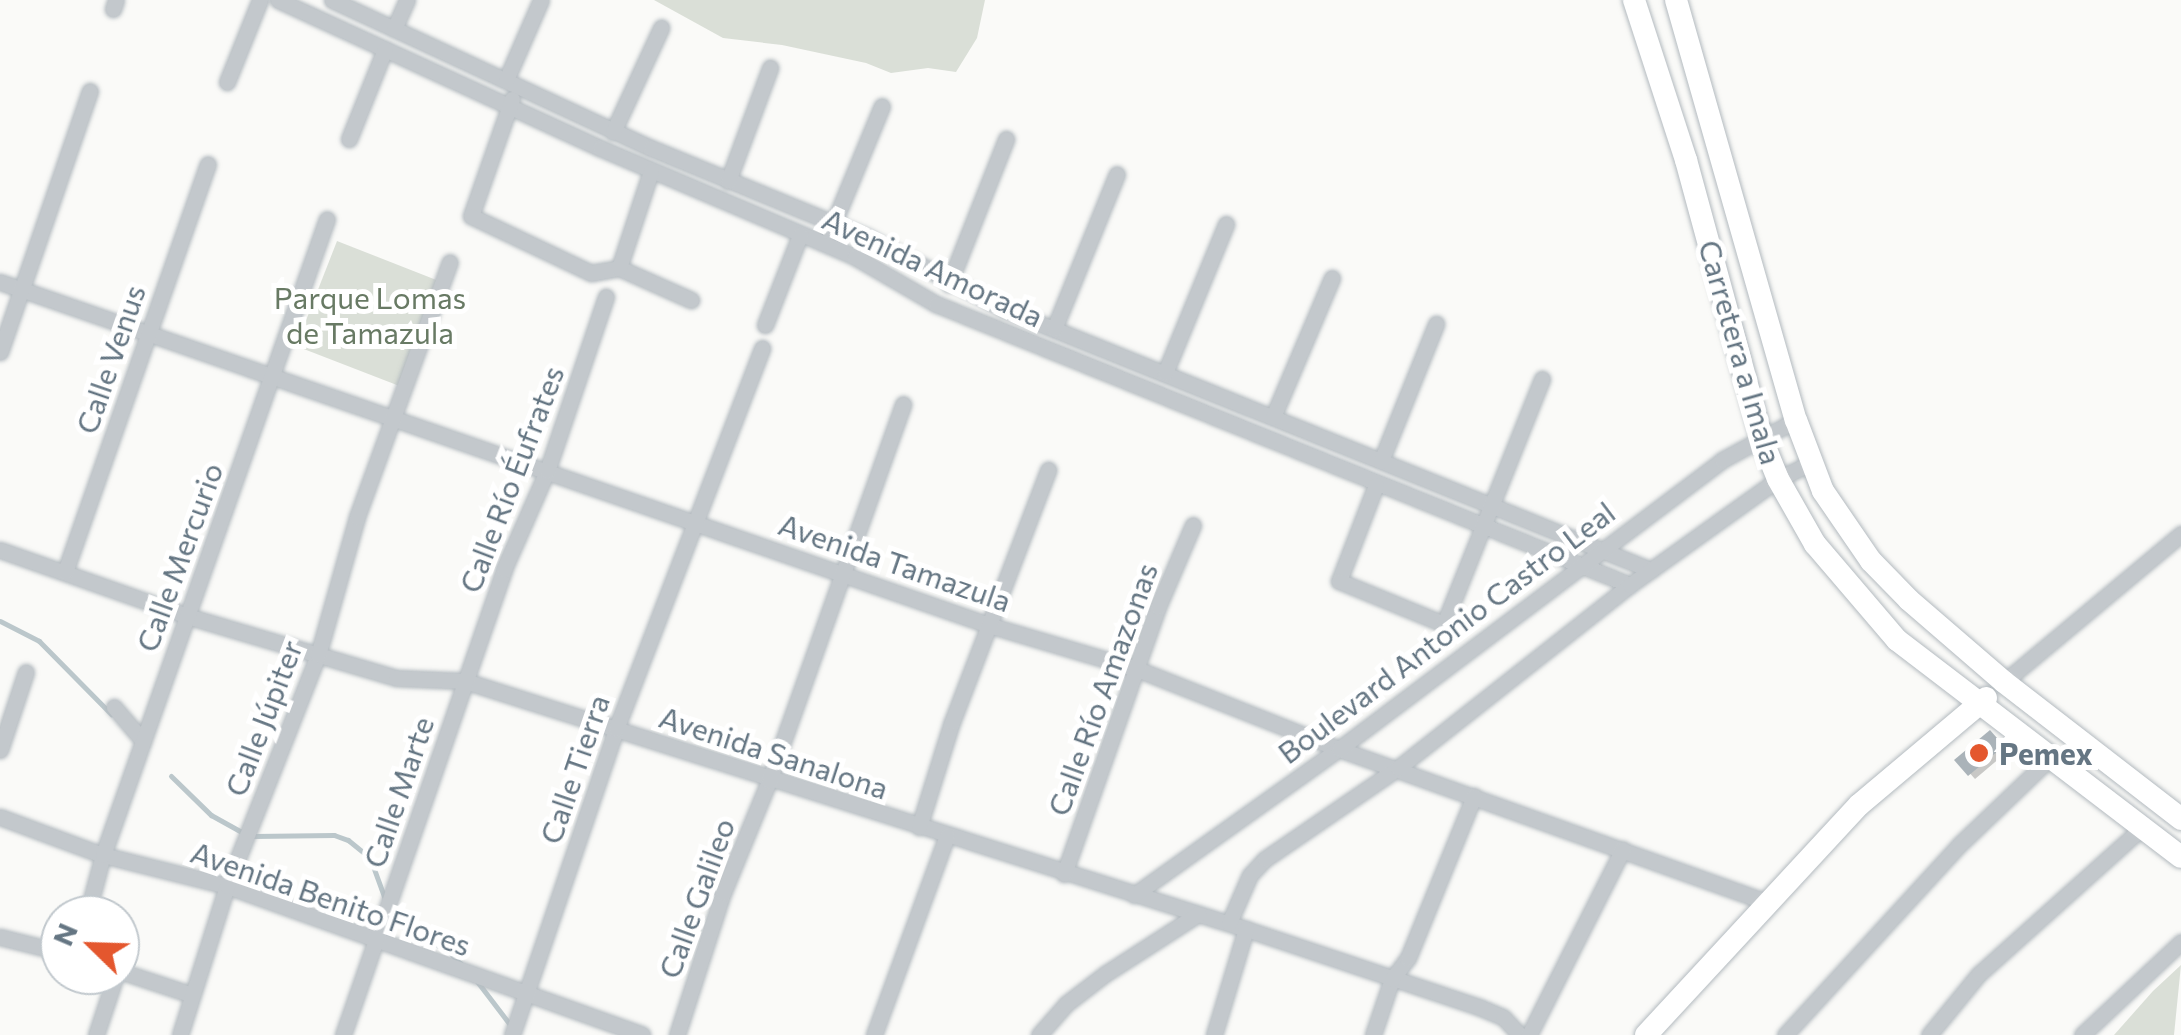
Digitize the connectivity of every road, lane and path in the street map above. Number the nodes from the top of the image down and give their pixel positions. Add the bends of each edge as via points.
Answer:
1 (260, 0) edge
2 (278, 0) edge
3 (332, 0) edge
4 (407, 0) edge
5 (541, 0) edge
6 (1634, 0) edge
7 (1679, 8) edge
8 (661, 28) dead end
9 (394, 29) junction
10 (385, 48) junction
11 (770, 68) dead end
12 (227, 82) dead end
13 (511, 83) junction
14 (90, 91) dead end
15 (510, 106) junction
16 (882, 106) dead end
17 (613, 132) junction
18 (349, 138) dead end
19 (1006, 138) dead end
20 (208, 164) dead end
21 (652, 171) junction
22 (1117, 174) dead end
23 (728, 181) junction
24 (327, 218) dead end
25 (834, 224) junction
26 (1226, 224) dead end
27 (800, 235) junction
28 (825, 245) junction
29 (450, 262) dead end
30 (619, 268) junction
31 (1332, 278) dead end
32 (0, 282) edge
33 (949, 284) junction
34 (22, 290) junction
35 (606, 296) dead end
36 (691, 300) dead end
37 (1436, 324) dead end
38 (765, 326) dead end
39 (1054, 330) junction
40 (149, 333) junction
41 (1093, 344) junction
42 (762, 348) dead end
43 (0, 352) edge
44 (1086, 366) junction
45 (1165, 373) junction
46 (272, 376) junction
47 (1542, 379) dead end
48 (903, 404) dead end
49 (1273, 417) junction
50 (395, 419) junction
51 (1796, 420) junction
52 (1761, 437) junction
53 (1381, 461) junction
54 (1811, 463) junction
55 (1048, 470) dead end
56 (547, 471) junction
57 (1778, 478) junction
58 (1376, 485) junction
59 (1492, 504) junction
60 (1533, 521) junction
61 (694, 524) junction
62 (1193, 525) dead end
63 (1483, 527) junction
64 (2181, 534) edge
65 (1523, 542) junction
66 (1601, 549) junction
67 (0, 550) edge
68 (1581, 565) junction
69 (1651, 570) junction
70 (65, 572) junction
71 (843, 573) junction
72 (1630, 585) junction
73 (187, 616) junction
74 (992, 626) junction
75 (318, 655) junction
76 (1137, 668) junction
77 (26, 672) dead end
78 (466, 681) junction
79 (2004, 682) junction
80 (1978, 705) junction
81 (114, 707) dead end
82 (616, 729) junction
83 (143, 742) junction
84 (1339, 749) junction
85 (0, 750) edge
86 (2048, 759) junction
87 (1398, 768) junction
88 (769, 780) junction
89 (1474, 796) junction
90 (0, 817) edge
91 (2181, 819) edge
92 (2144, 826) junction
93 (918, 827) junction
94 (947, 836) junction
95 (1623, 850) junction
96 (102, 855) junction
97 (2181, 856) edge
98 (1064, 874) junction
99 (227, 886) junction
100 (92, 895) edge
101 (1134, 895) junction
102 (1770, 903) junction
103 (1198, 914) junction
104 (1229, 923) junction
105 (1246, 928) junction
106 (0, 937) edge
107 (376, 939) junction
108 (2181, 942) edge
109 (40, 947) edge
110 (1392, 979) junction
111 (140, 980) edge
112 (110, 995) edge
113 (192, 995) junction
114 (526, 995) junction
115 (1791, 1033) edge
116 (96, 1035) edge
117 (180, 1035) edge
118 (344, 1035) edge
119 (512, 1035) edge
120 (642, 1035) edge
121 (677, 1035) edge
122 (874, 1035) edge
123 (1038, 1035) edge
124 (1214, 1035) edge
125 (1373, 1035) edge
126 (1520, 1035) edge
127 (1529, 1035) edge
128 (1646, 1035) edge
129 (1929, 1035) edge
130 (2082, 1035) edge

1 - 12 street
2 - 10 street, Avenida Amorada
3 - 9 street, Avenida Amorada
4 - 9 street
5 - 13 street
6 - 52 main road, Carretera a Imala
7 - 51 main road, Carretera a Imala
8 - 17 street
9 - 13 street, Avenida Amorada
10 - 15 street, Avenida Amorada
10 - 18 street
11 - 23 street
13 - 15 street
13 - 17 street, Avenida Amorada
14 - 34 street
15 - 21 street, Avenida Amorada
15 - 30 street via 471,216 591,273
16 - 25 street
17 - 23 street, Avenida Amorada
19 - 33 street
20 - 40 street, Calle Venus
21 - 27 street, Avenida Amorada
21 - 30 street
22 - 39 street
23 - 25 street, Avenida Amorada
24 - 46 street, Calle Mercurio
25 - 28 street
25 - 33 street, Avenida Amorada
26 - 45 street
27 - 28 street, Avenida Amorada
27 - 38 street
28 - 44 street, Avenida Amorada via 936,304
29 - 50 street, Calle Júpiter
30 - 36 street
31 - 49 street
32 - 34 street, Avenida Tamazula
33 - 39 street, Avenida Amorada
34 - 40 street, Avenida Tamazula
34 - 43 street
35 - 56 street, Calle Río Éufrates
37 - 53 street
39 - 41 street, Avenida Amorada
40 - 46 street, Avenida Tamazula
40 - 70 street, Calle Venus
41 - 44 street
41 - 45 street, Avenida Amorada
42 - 61 street, Calle Tierra
44 - 58 street, Avenida Amorada
45 - 49 street, Avenida Amorada
46 - 50 street, Avenida Tamazula
46 - 73 street, Calle Mercurio
47 - 59 street
48 - 71 street, Calle Galileo
49 - 53 street, Avenida Amorada
50 - 56 street, Avenida Tamazula
50 - 75 street, Calle Júpiter
51 - 52 street, Boulevard Antonio Castro Leal
51 - 54 main road, Carretera a Imala
52 - 57 main road, Carretera a Imala
52 - 66 street, Boulevard Antonio Castro Leal
53 - 59 street, Avenida Amorada
54 - 57 street
54 - 79 main road, Carretera a Imala via 1870,561
55 - 74 street
56 - 61 street, Avenida Tamazula
56 - 78 street, Calle Río Éufrates
57 - 69 street
57 - 80 main road, Carretera a Imala via 1854,595 1897,640
58 - 63 street, Avenida Amorada
58 - 63 street via 1339,581 1444,624
59 - 60 street, Avenida Amorada
59 - 63 street
60 - 65 street
60 - 66 street, Avenida Amorada
61 - 71 street, Avenida Tamazula
61 - 82 street, Calle Tierra
62 - 76 street, Calle Río Amazonas
63 - 65 street, Avenida Amorada
64 - 79 street
65 - 68 street, Avenida Amorada
66 - 68 street, Boulevard Antonio Castro Leal
66 - 69 street, Avenida Amorada
67 - 70 street, Avenida Sanalona
68 - 72 street, Avenida Amorada
68 - 84 street, Boulevard Antonio Castro Leal
69 - 72 street
70 - 73 street, Avenida Sanalona
71 - 74 street, Avenida Tamazula
71 - 88 street, Calle Galileo
72 - 87 street
73 - 75 street, Avenida Sanalona
73 - 83 street, Calle Mercurio
74 - 76 street, Avenida Tamazula
74 - 93 street
75 - 78 street, Avenida Sanalona via 396,678
75 - 99 street, Calle Júpiter
76 - 84 street, Avenida Tamazula
76 - 98 street, Calle Río Amazonas
77 - 85 street
78 - 82 street, Avenida Sanalona
78 - 107 street, Calle Marte
79 - 80 main road
79 - 91 main road, Carretera a Imala
80 - 86 main road, Carretera a Imala
80 - 102 main road via 1858,805
81 - 83 street
82 - 88 street, Avenida Sanalona
82 - 114 street, Calle Tierra
83 - 96 street, Calle Mercurio
84 - 87 street, Avenida Tamazula
84 - 101 street, Boulevard Antonio Castro Leal
86 - 92 main road, Carretera a Imala
86 - 115 street via 1959,845
87 - 89 street, Avenida Tamazula
87 - 104 street via 1265,859 1250,874
88 - 93 street, Avenida Sanalona
88 - 121 street, Calle Galileo
89 - 95 street, Avenida Tamazula
89 - 110 street via 1408,958
90 - 96 street, Avenida Benito Flores
92 - 97 main road, Carretera a Imala
92 - 129 street via 1979,974
93 - 94 street, Avenida Sanalona
94 - 98 street, Avenida Sanalona
94 - 122 street
95 - 102 street, Avenida Tamazula
95 - 127 street
96 - 99 street, Avenida Benito Flores
96 - 100 street, Calle Mercurio
98 - 101 street, Avenida Sanalona
99 - 107 street, Avenida Benito Flores
99 - 113 street, Calle Júpiter
101 - 103 street, Avenida Sanalona
102 - 128 main road
103 - 104 street, Avenida Sanalona
103 - 123 street via 1105,974
104 - 105 street, Avenida Sanalona
105 - 110 street, Avenida Sanalona
105 - 124 street
106 - 109 street
107 - 114 street, Avenida Benito Flores
107 - 118 street, Calle Marte
108 - 130 street
110 - 125 street
110 - 126 street, Avenida Sanalona via 1491,1012
111 - 113 street
112 - 116 street
113 - 117 street, Calle Júpiter
114 - 119 street, Calle Tierra
114 - 120 street, Avenida Benito Flores

